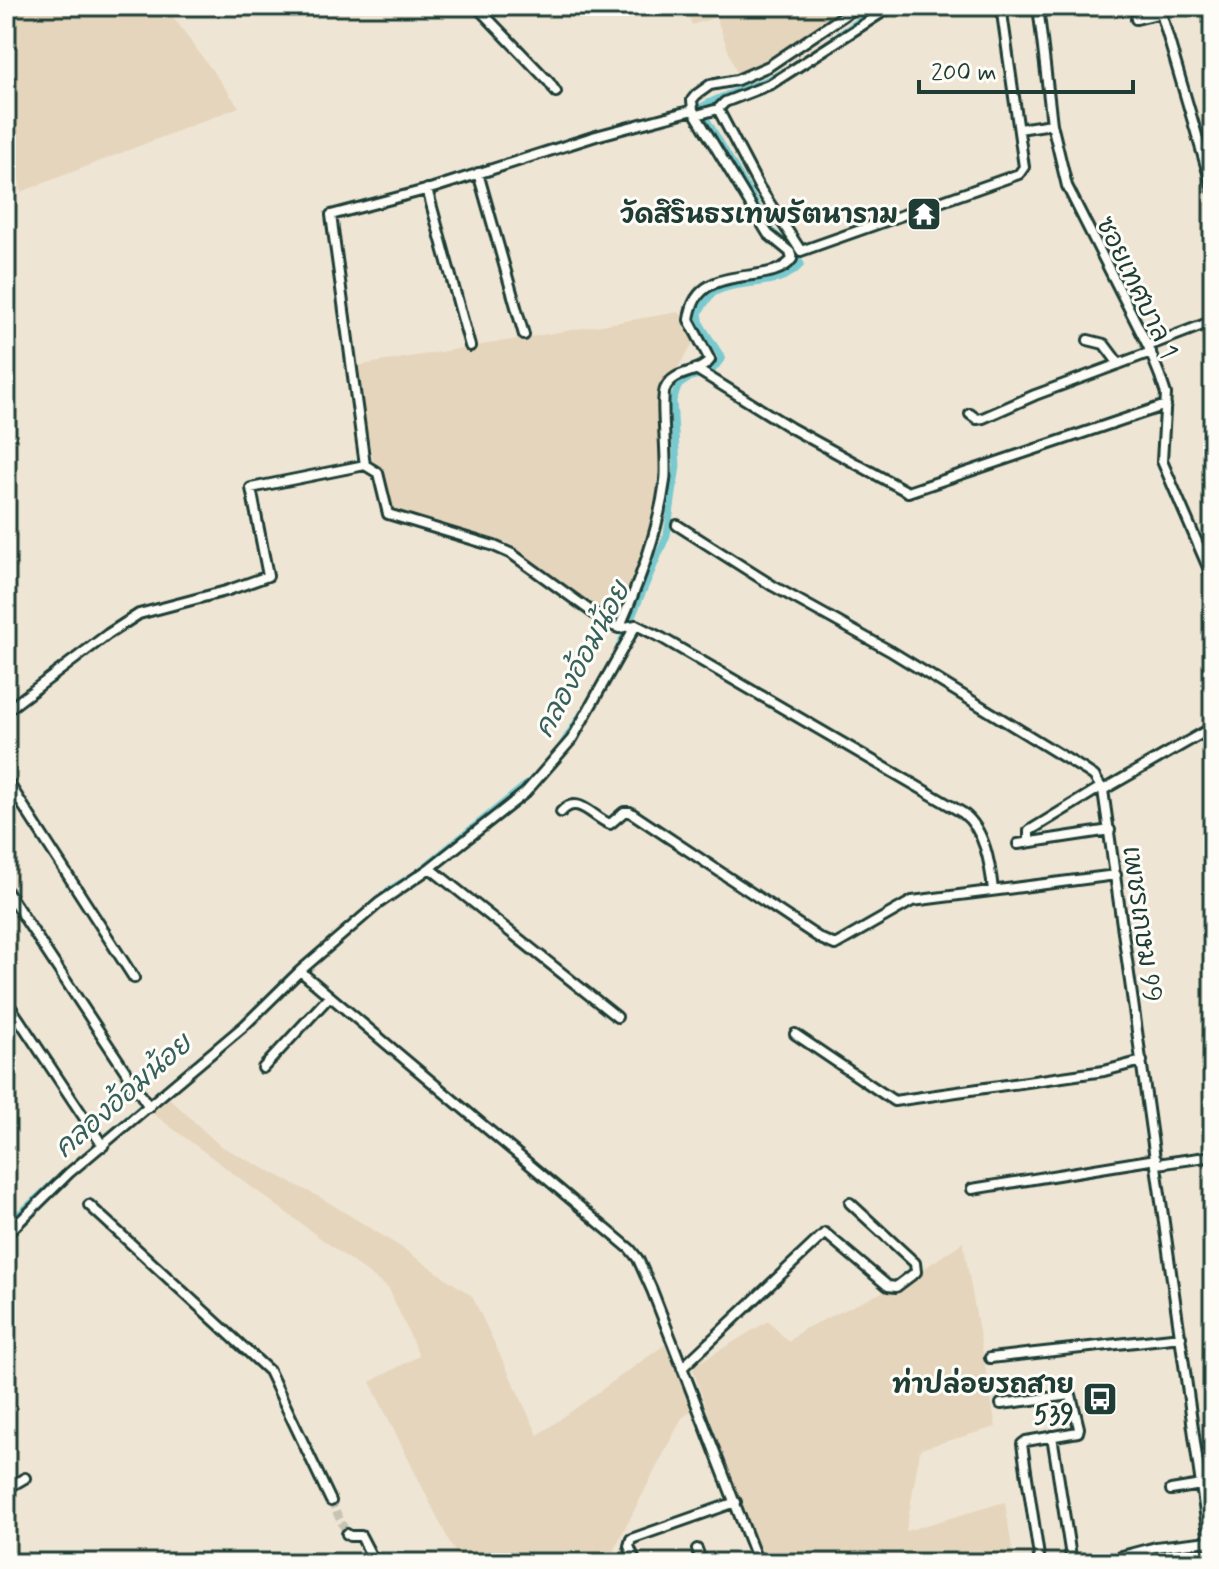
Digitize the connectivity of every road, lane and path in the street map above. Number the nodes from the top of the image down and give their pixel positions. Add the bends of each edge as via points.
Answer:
1 (476, 6) edge
2 (858, 6) edge
3 (892, 6) edge
4 (1001, 6) edge
5 (1038, 6) edge
6 (1160, 9) edge
7 (1136, 19) dead end
8 (556, 92) dead end
9 (695, 109) junction
10 (715, 110) junction
11 (1052, 124) junction
12 (1019, 129) junction
13 (478, 173) junction
14 (427, 189) junction
15 (1213, 190) edge
16 (1213, 321) edge
17 (524, 335) dead end
18 (1088, 340) dead end
19 (470, 346) dead end
20 (1149, 349) junction
21 (1119, 364) junction
22 (696, 370) junction
23 (1166, 405) junction
24 (970, 414) dead end
25 (365, 465) junction
26 (677, 525) dead end
27 (1213, 579) edge
28 (634, 625) junction
29 (620, 628) junction
30 (6, 711) edge
31 (1213, 727) edge
32 (6, 779) edge
33 (1102, 789) junction
34 (561, 812) dead end
35 (1110, 830) junction
36 (1029, 842) junction
37 (1018, 844) dead end
38 (430, 868) junction
39 (1116, 875) junction
40 (6, 890) edge
41 (993, 890) junction
42 (300, 971) junction
43 (134, 978) dead end
44 (329, 997) junction
45 (6, 1000) edge
46 (617, 1017) dead end
47 (795, 1034) dead end
48 (1142, 1061) junction
49 (263, 1068) dead end
50 (147, 1104) junction
51 (100, 1142) junction
52 (1213, 1156) edge
53 (1156, 1161) junction
54 (972, 1189) dead end
55 (850, 1203) dead end
56 (89, 1205) dead end
57 (6, 1235) edge
58 (1181, 1337) junction
59 (990, 1358) dead end
60 (682, 1368) junction
61 (1001, 1404) dead end
62 (1052, 1436) junction
63 (25, 1478) dead end
64 (1201, 1485) junction
65 (6, 1489) edge
66 (1171, 1490) dead end
67 (331, 1501) tunnel mouth
68 (736, 1502) junction
69 (347, 1534) tunnel mouth
70 (1209, 1541) junction
71 (697, 1549) dead end
72 (375, 1563) edge
73 (636, 1563) edge
74 (702, 1563) edge
75 (758, 1563) edge
76 (1040, 1563) edge
77 (1072, 1563) edge
78 (1117, 1563) edge
79 (1212, 1563) edge

1 - 8 street
2 - 9 street via 769,66 710,85
3 - 10 street via 771,84
4 - 12 street
5 - 11 street, ซอยเทศบาล 1
6 - 7 street
6 - 15 street
9 - 10 street
9 - 13 street
9 - 22 street via 768,234 792,259 769,271 718,281 702,294 689,320 710,360
10 - 12 street via 801,251 1023,172
11 - 12 street
11 - 20 street, ซอยเทศบาล 1 via 1072,200
13 - 14 street
13 - 17 street
14 - 19 street
14 - 25 street via 331,215
16 - 20 street
18 - 21 street via 1104,344
20 - 21 street
20 - 23 street, ซอยเทศบาล 1
21 - 24 street via 983,418
22 - 23 street via 908,492
22 - 29 street via 674,378 664,390 660,511 649,556
23 - 27 street, ซอยเทศบาล 1 via 1162,461
25 - 29 street via 378,473 388,514 503,549
25 - 30 street via 251,488 268,576 139,614
26 - 33 street via 1085,770
28 - 29 street
28 - 38 street via 556,760 525,793
28 - 41 street via 963,813 975,824 984,847
31 - 33 street
32 - 43 street
33 - 35 street, เพชรเกษม 99
33 - 36 street via 1029,831
34 - 41 street via 577,803 610,824 630,812 835,945 903,904
35 - 36 street
35 - 39 street, เพชรเกษม 99
36 - 37 street
38 - 42 street via 379,903
38 - 46 street
39 - 41 street
39 - 48 street, เพชรเกษม 99
40 - 50 street
42 - 44 street
42 - 50 street via 245,1025
44 - 49 street
44 - 60 street via 630,1249
45 - 51 street
47 - 48 street via 894,1101
48 - 53 street, เพชรเกษม 99
50 - 51 street
51 - 57 street
52 - 53 street
53 - 54 street
53 - 58 street, เพชรเกษม 99
55 - 60 street via 915,1263 916,1272 896,1287 888,1286 825,1233
56 - 67 street via 269,1371
58 - 59 street
58 - 64 street, เพชรเกษม 99
60 - 68 street
61 - 62 street via 1071,1395 1079,1430
62 - 76 street via 1022,1444
62 - 77 street
63 - 65 street
64 - 66 street
64 - 70 street, เพชรเกษม 99
68 - 73 street via 631,1539
68 - 75 street
69 - 72 street via 361,1536
70 - 78 street via 1156,1547 1122,1556
70 - 79 street, เพชรเกษม 99
71 - 74 street

